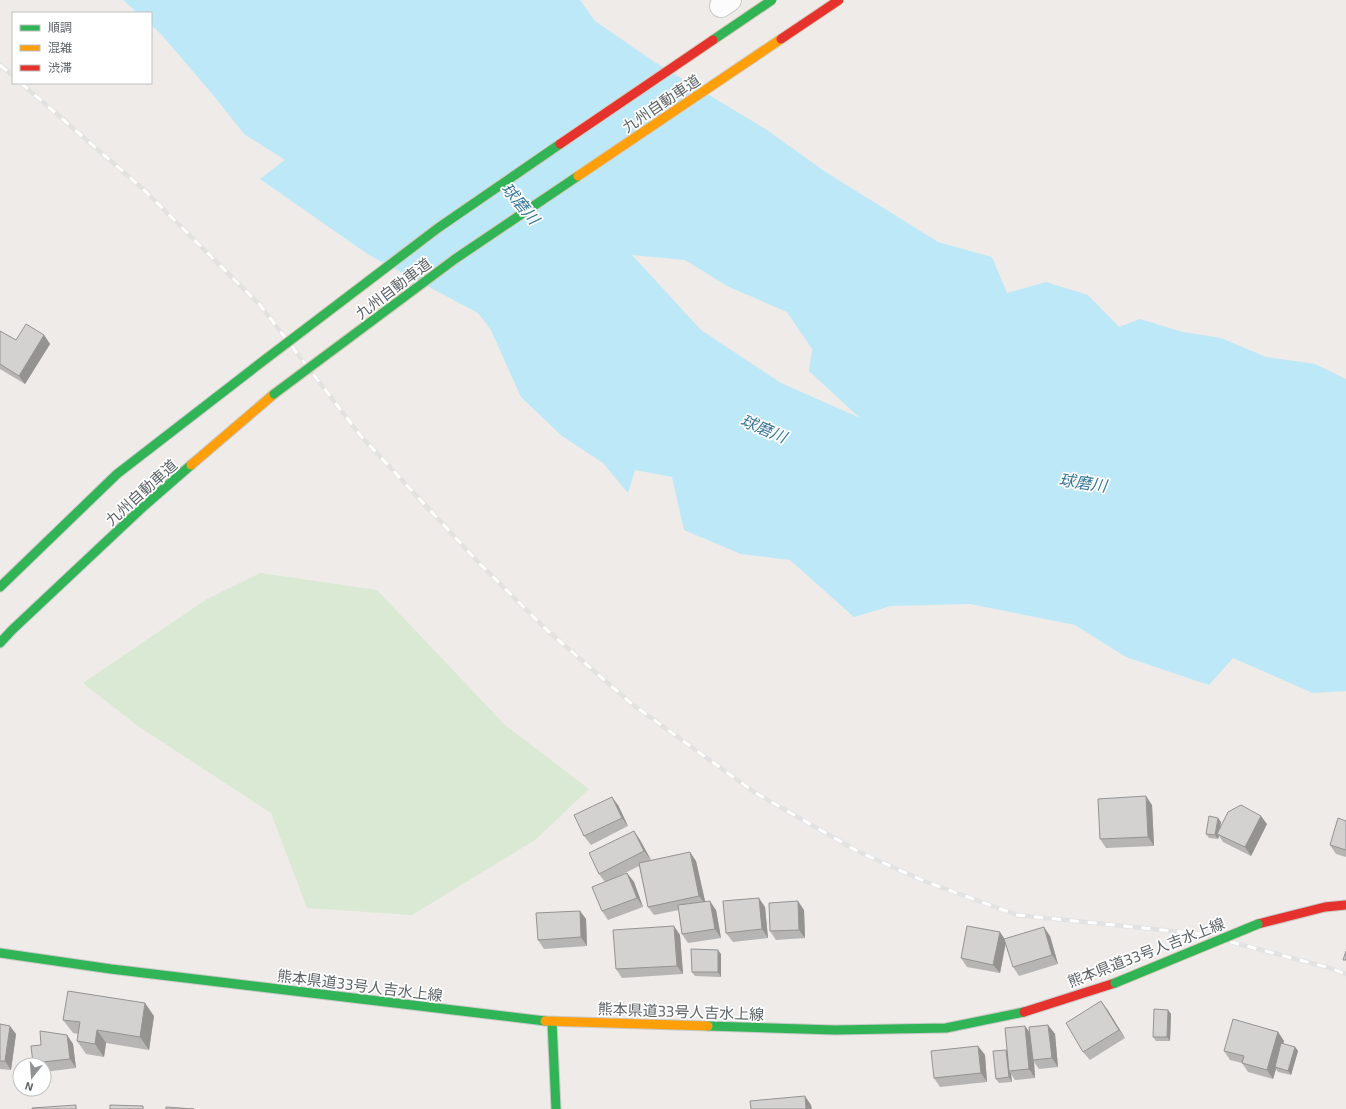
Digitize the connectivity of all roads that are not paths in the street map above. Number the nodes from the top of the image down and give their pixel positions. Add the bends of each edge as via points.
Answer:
1 (772, 0) edge
2 (839, 0) edge
3 (0, 587) edge
4 (0, 643) edge
5 (1346, 905) edge
6 (0, 954) edge
7 (552, 1022) junction
8 (556, 1109) edge

1 - 3 main road, 九州自動車道, bridge via 438,228 116,474
2 - 4 main road, 九州自動車道, bridge via 455,259 274,394 144,506
5 - 7 main road, 熊本県道33号人吉水上線, bridge via 1325,906 1258,924 1115,983 1027,1011 946,1028 835,1030
6 - 7 main road, 熊本県道33号人吉水上線
7 - 8 main road

